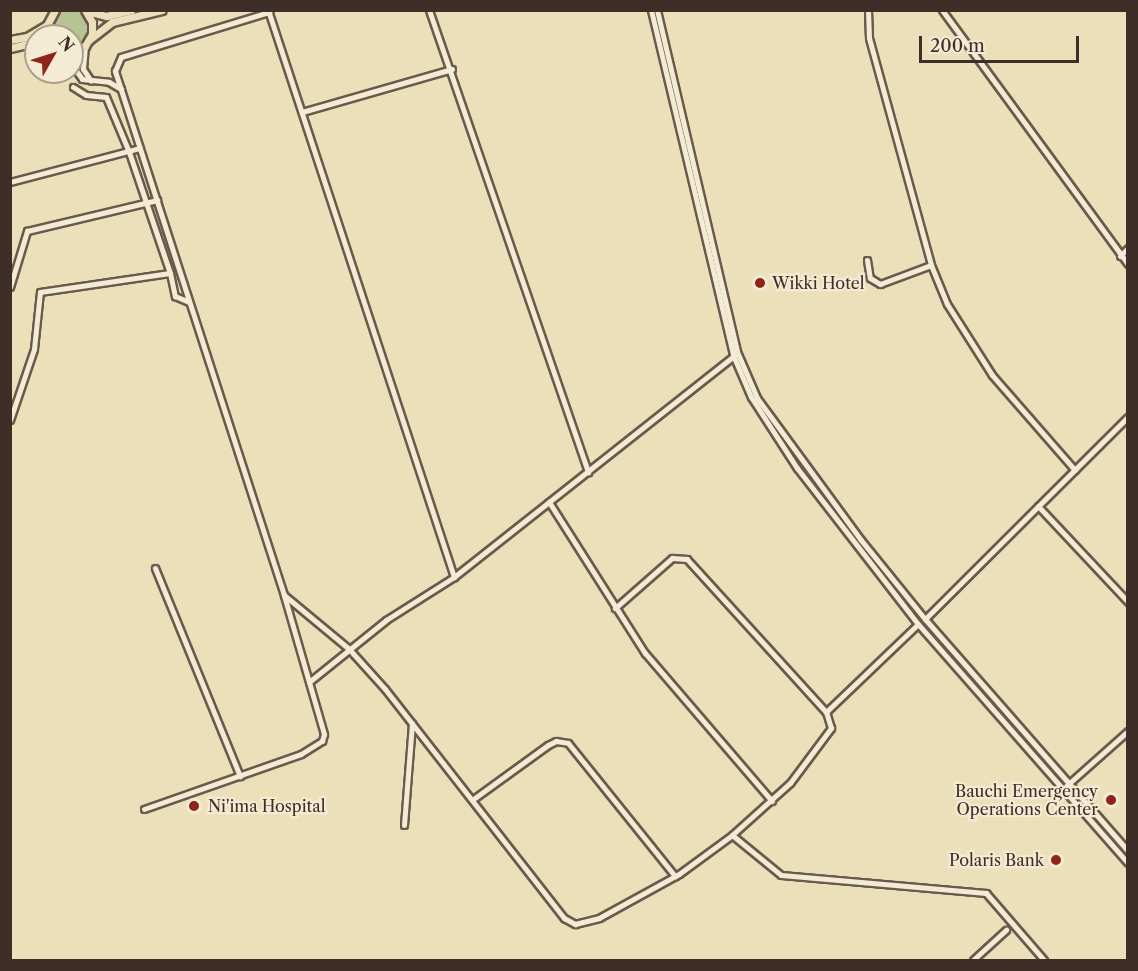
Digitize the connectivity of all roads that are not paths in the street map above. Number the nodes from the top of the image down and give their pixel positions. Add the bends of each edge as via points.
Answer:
1 (131, 10) edge
2 (162, 10) edge
3 (429, 10) edge
4 (651, 10) edge
5 (657, 10) edge
6 (868, 10) edge
7 (942, 10) edge
8 (85, 11) edge
9 (268, 11) edge
10 (87, 43) junction
11 (84, 45) edge
12 (452, 69) junction
13 (84, 80) edge
14 (92, 82) junction
15 (73, 87) dead end
16 (121, 89) junction
17 (302, 112) junction
18 (140, 148) junction
19 (129, 152) junction
20 (10, 182) edge
21 (157, 200) junction
22 (145, 204) junction
23 (1128, 248) edge
24 (1120, 255) junction
25 (867, 260) dead end
26 (1128, 264) edge
27 (931, 265) junction
28 (170, 273) junction
29 (10, 287) edge
30 (189, 302) junction
31 (735, 355) junction
32 (1128, 417) edge
33 (10, 420) edge
34 (1075, 470) junction
35 (588, 472) junction
36 (549, 502) junction
37 (1038, 506) junction
38 (155, 568) dead end
39 (454, 577) junction
40 (284, 595) junction
41 (1128, 602) edge
42 (615, 608) junction
43 (924, 619) junction
44 (918, 624) junction
45 (349, 649) junction
46 (309, 682) junction
47 (826, 712) junction
48 (411, 723) junction
49 (1128, 731) edge
50 (240, 776) junction
51 (1069, 784) junction
52 (1063, 789) junction
53 (472, 800) junction
54 (772, 801) junction
55 (144, 809) dead end
56 (404, 825) dead end
57 (732, 835) junction
58 (1128, 851) edge
59 (1128, 863) edge
60 (675, 876) junction
61 (1006, 930) dead end
62 (973, 960) edge
63 (1044, 960) edge

1 - 8 main road via 106,16
2 - 10 main road via 112,22
3 - 12 street
4 - 31 street
5 - 31 street
6 - 27 street via 869,38
7 - 24 street
8 - 10 main road via 93,28
9 - 16 street via 121,57 115,71
9 - 17 street
10 - 11 main road
10 - 14 street via 83,69
12 - 17 street
12 - 35 street
13 - 14 street
14 - 16 street via 110,82
15 - 19 street via 86,95 106,97
16 - 18 street
17 - 39 street
18 - 19 street
18 - 21 street
19 - 20 street
19 - 22 street
21 - 22 street
21 - 30 street
22 - 28 street
22 - 29 street via 27,231
23 - 24 street
24 - 26 street
25 - 27 street via 870,278 879,284
27 - 34 street via 947,304 992,375
28 - 30 street via 175,296
28 - 33 street via 40,292 34,349
30 - 40 street
31 - 35 street
31 - 43 street via 762,406
31 - 44 street via 751,397 797,468
32 - 34 street
34 - 37 street
35 - 36 street
36 - 39 street
36 - 42 street
37 - 41 street
37 - 43 street
38 - 50 street
39 - 45 street
40 - 45 street
40 - 46 street
42 - 47 street via 672,558 687,560
42 - 54 street via 678,695
43 - 51 street
44 - 47 street
44 - 52 street
45 - 46 street
45 - 48 street
46 - 50 street via 322,724 322,741 302,754
47 - 54 street via 831,728
48 - 53 street
48 - 56 street
49 - 51 street
50 - 55 street
51 - 52 street
51 - 58 street
52 - 59 street
53 - 60 street via 569,922 588,923
53 - 60 street via 548,745 556,741 568,743
54 - 57 street
57 - 60 street
57 - 63 street via 781,875 986,893
61 - 62 street

